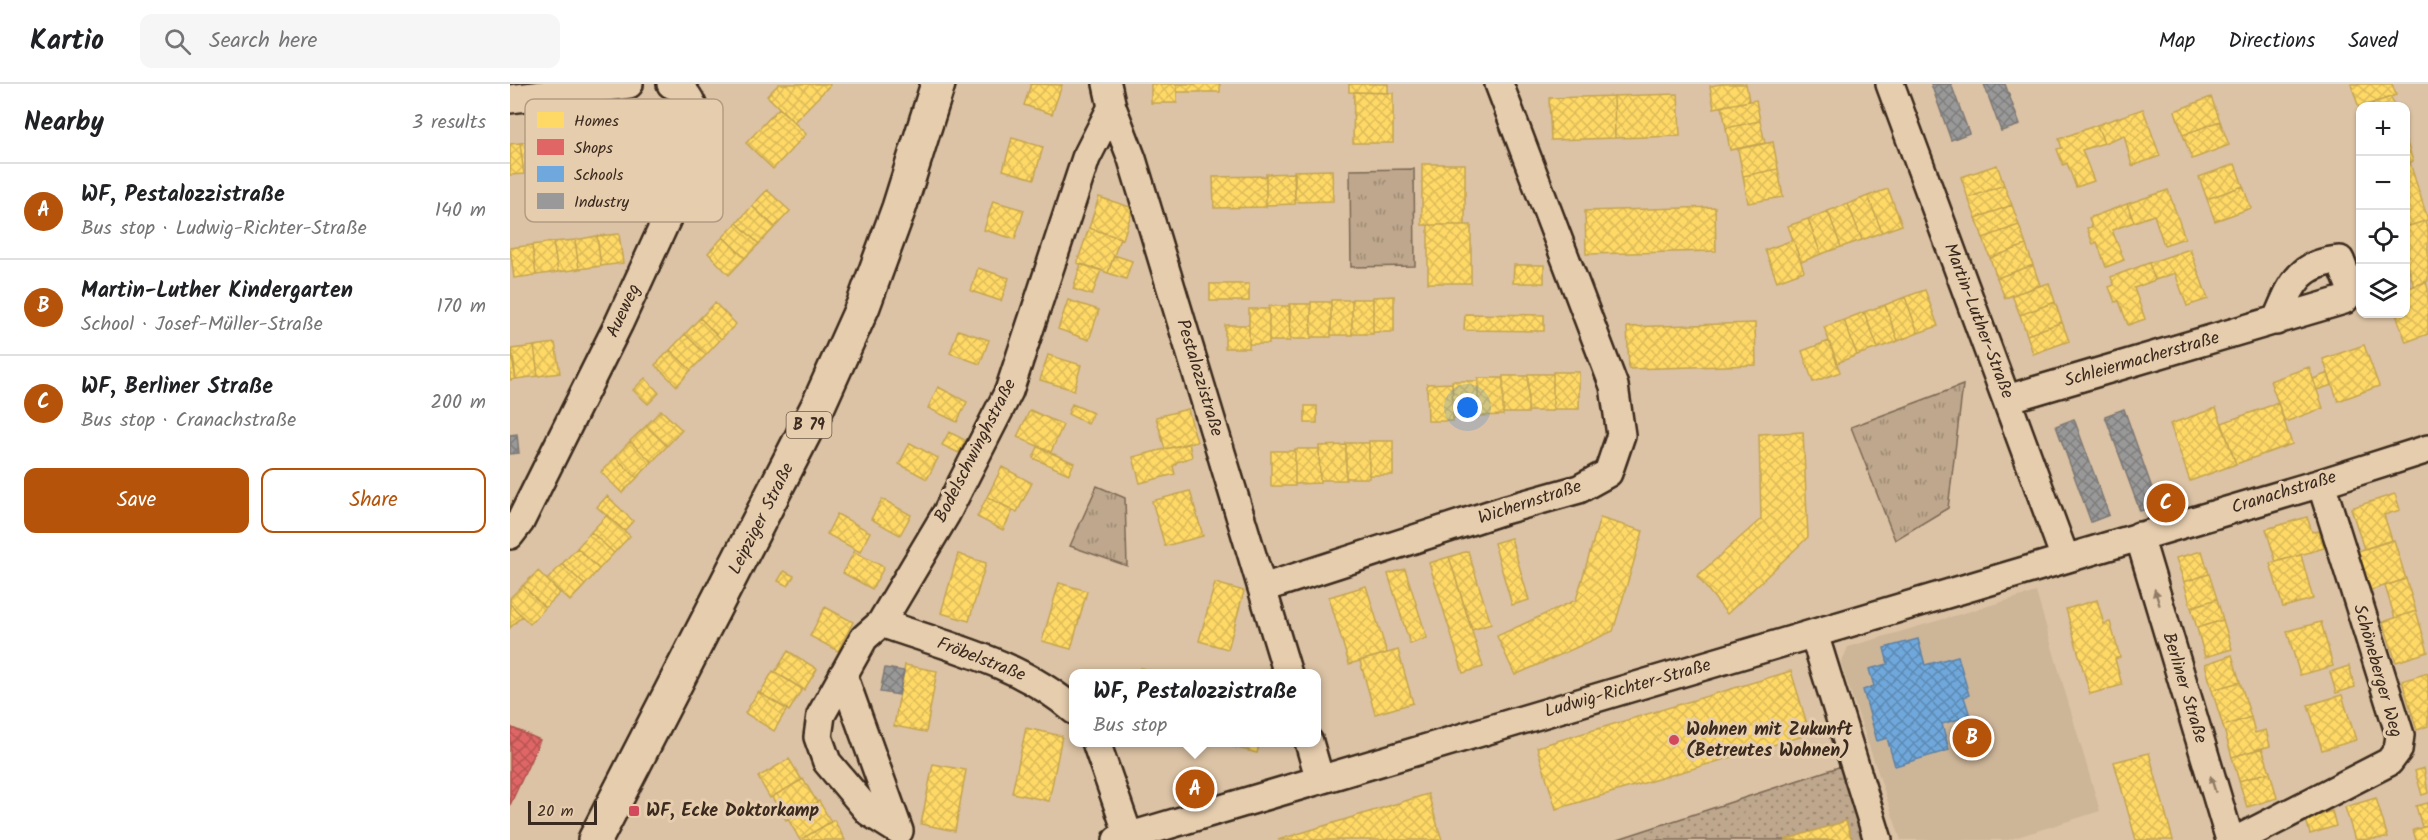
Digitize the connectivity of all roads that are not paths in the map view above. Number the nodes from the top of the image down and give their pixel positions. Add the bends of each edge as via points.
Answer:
1 (629, 84) edge
2 (671, 84) edge
3 (938, 84) edge
4 (1499, 84) edge
5 (1890, 84) edge
6 (1110, 96) edge
7 (510, 99) edge
8 (691, 99) edge
9 (665, 222) edge
10 (2276, 321) dead end
11 (2007, 399) junction
12 (2428, 449) edge
13 (2321, 483) junction
14 (510, 535) edge
15 (2139, 536) junction
16 (2065, 558) junction
17 (1263, 588) junction
18 (881, 623) junction
19 (1814, 634) junction
20 (1287, 669) edge
21 (843, 675) junction
22 (1069, 706) edge
23 (1097, 747) edge
24 (1310, 747) edge
25 (1320, 780) junction
26 (900, 836) edge
27 (1123, 838) edge
28 (595, 840) edge
29 (1878, 840) edge
30 (2230, 840) edge
31 (2236, 840) edge

1 - 7 street
2 - 8 street, Aueweg
3 - 28 main road, Leipziger Straße / B 79 via 863,306 819,406
4 - 17 street, Wichernstraße via 1614,386 1621,435 1608,473 1579,489
5 - 11 street, Martin-Luther-Straße
6 - 17 street, Pestalozzistraße
6 - 18 street, Bodelschwinghstraße via 1009,391 946,513
9 - 14 street, Aueweg via 614,333
10 - 11 street, Schleiermacherstraße
11 - 16 street, Martin-Luther-Straße
12 - 13 street, Cranachstraße
13 - 15 street, Cranachstraße
13 - 31 street, Schöneberger Weg via 2400,735 2398,750 2389,762
15 - 16 street, Ludwig-Richter-Straße
30 -> 15 street, Berliner Straße via 2183,705
16 - 19 street, Ludwig-Richter-Straße
17 - 20 street, Pestalozzistraße
18 - 21 street, Bodelschwinghstraße via 864,638
18 - 22 street, Fröbelstraße via 1017,670
19 - 25 street, Ludwig-Richter-Straße
19 - 29 street
21 - 26 street, Bodelschwinghstraße
21 - 26 street, Bodelschwinghstraße via 821,715 818,737 827,762 869,812
23 - 27 street
24 - 25 street
25 - 27 street, Ludwig-Richter-Straße

